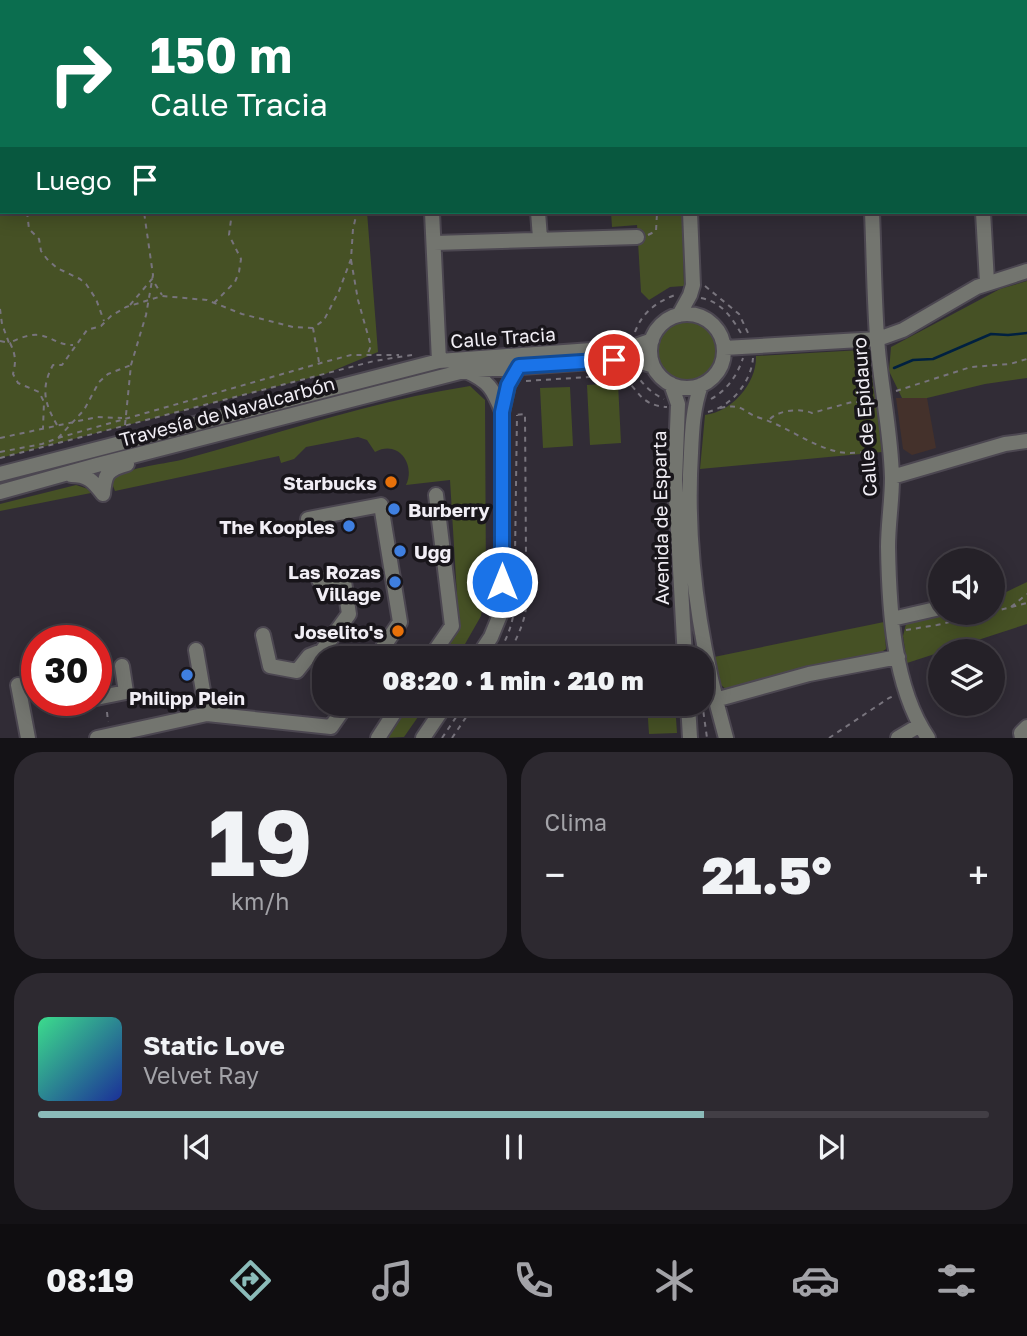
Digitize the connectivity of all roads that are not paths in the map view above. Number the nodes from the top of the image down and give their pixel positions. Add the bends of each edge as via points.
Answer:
1 (432, 214) edge
2 (538, 214) edge
3 (690, 214) edge
4 (872, 214) edge
5 (984, 214) edge
6 (638, 237) road end
7 (540, 239) junction
8 (434, 243) junction
9 (1027, 271) edge
10 (987, 282) junction
11 (679, 315) junction
12 (878, 339) junction
13 (652, 340) junction
14 (724, 348) junction
15 (633, 353) junction
16 (439, 361) junction
17 (519, 366) junction
18 (653, 366) junction
19 (464, 371) junction
20 (671, 384) junction
21 (701, 385) junction
22 (502, 414) junction
23 (1027, 441) edge
24 (163, 448) junction
25 (0, 474) edge
26 (62, 475) junction
27 (892, 477) junction
28 (0, 492) edge
29 (436, 495) dead end
30 (308, 519) dead end
31 (319, 580) dead end
32 (928, 612) edge
33 (893, 625) junction
34 (263, 635) dead end
35 (384, 646) edge
36 (438, 646) edge
37 (485, 646) edge
38 (685, 646) edge
39 (704, 646) edge
40 (195, 650) dead end
41 (898, 657) junction
42 (122, 666) dead end
43 (18, 685) dead end
44 (112, 695) edge
45 (714, 700) edge
46 (714, 712) edge
47 (207, 714) junction
48 (338, 716) edge
49 (392, 716) edge
50 (438, 716) edge
51 (689, 716) edge
52 (1027, 727) edge
53 (924, 731) edge
54 (28, 737) edge
55 (97, 737) edge
56 (378, 737) edge
57 (423, 737) edge
58 (690, 737) edge
59 (726, 737) edge
60 (898, 737) edge
61 (1022, 737) edge

1 - 8 street
2 - 7 street
3 - 11 street via 693,285
4 - 12 street, Calle de Epidauro
5 - 10 street
6 - 7 street
7 - 8 street
8 - 16 street
9 - 10 street
10 - 12 street via 903,330
11 - 13 street via 663,324
11 - 14 street via 709,321
12 - 14 street
12 - 27 street, Calle de Epidauro
13 - 15 street, Calle Tracia
13 - 18 street
14 - 21 street via 719,370
15 - 16 street, Calle Tracia
15 - 17 street, Calle Tracia
15 - 18 street, Calle Tracia
16 - 25 street, Travesía de Navalcarbón
17 - 19 street, Calle Tracia
17 - 22 street via 508,385
18 - 20 street
19 - 22 street via 482,378 493,390
19 - 24 street, Travesía de Navalcarbón
20 - 21 street
20 - 38 street, Avenida de Esparta via 678,404 675,481
21 - 39 street, Avenida de Esparta via 694,404 689,484 693,570
22 - 37 street via 502,610
23 - 27 street
24 - 26 street, Travesía de Navalcarbón
24 - 26 street via 158,456 113,468 105,476 103,495 84,475
26 - 28 street, Travesía de Navalcarbón
27 - 33 street, Calle de Epidauro via 888,546
29 - 36 street via 452,626
30 - 35 street via 381,505 400,622
31 - 34 street via 343,575 349,614 322,651 309,656 297,671 270,666
32 - 33 street
33 - 41 street, Calle de Epidauro
40 - 47 street
41 - 45 street via 809,674
41 - 53 street, Calle de Epidauro
42 - 44 street via 126,692
43 - 54 street
46 - 59 street, Avenida de Esparta
47 - 48 street via 331,727
47 - 55 street
49 - 56 street
50 - 57 street
51 - 58 street
52 - 61 street
53 - 60 street, Calle de Epidauro

